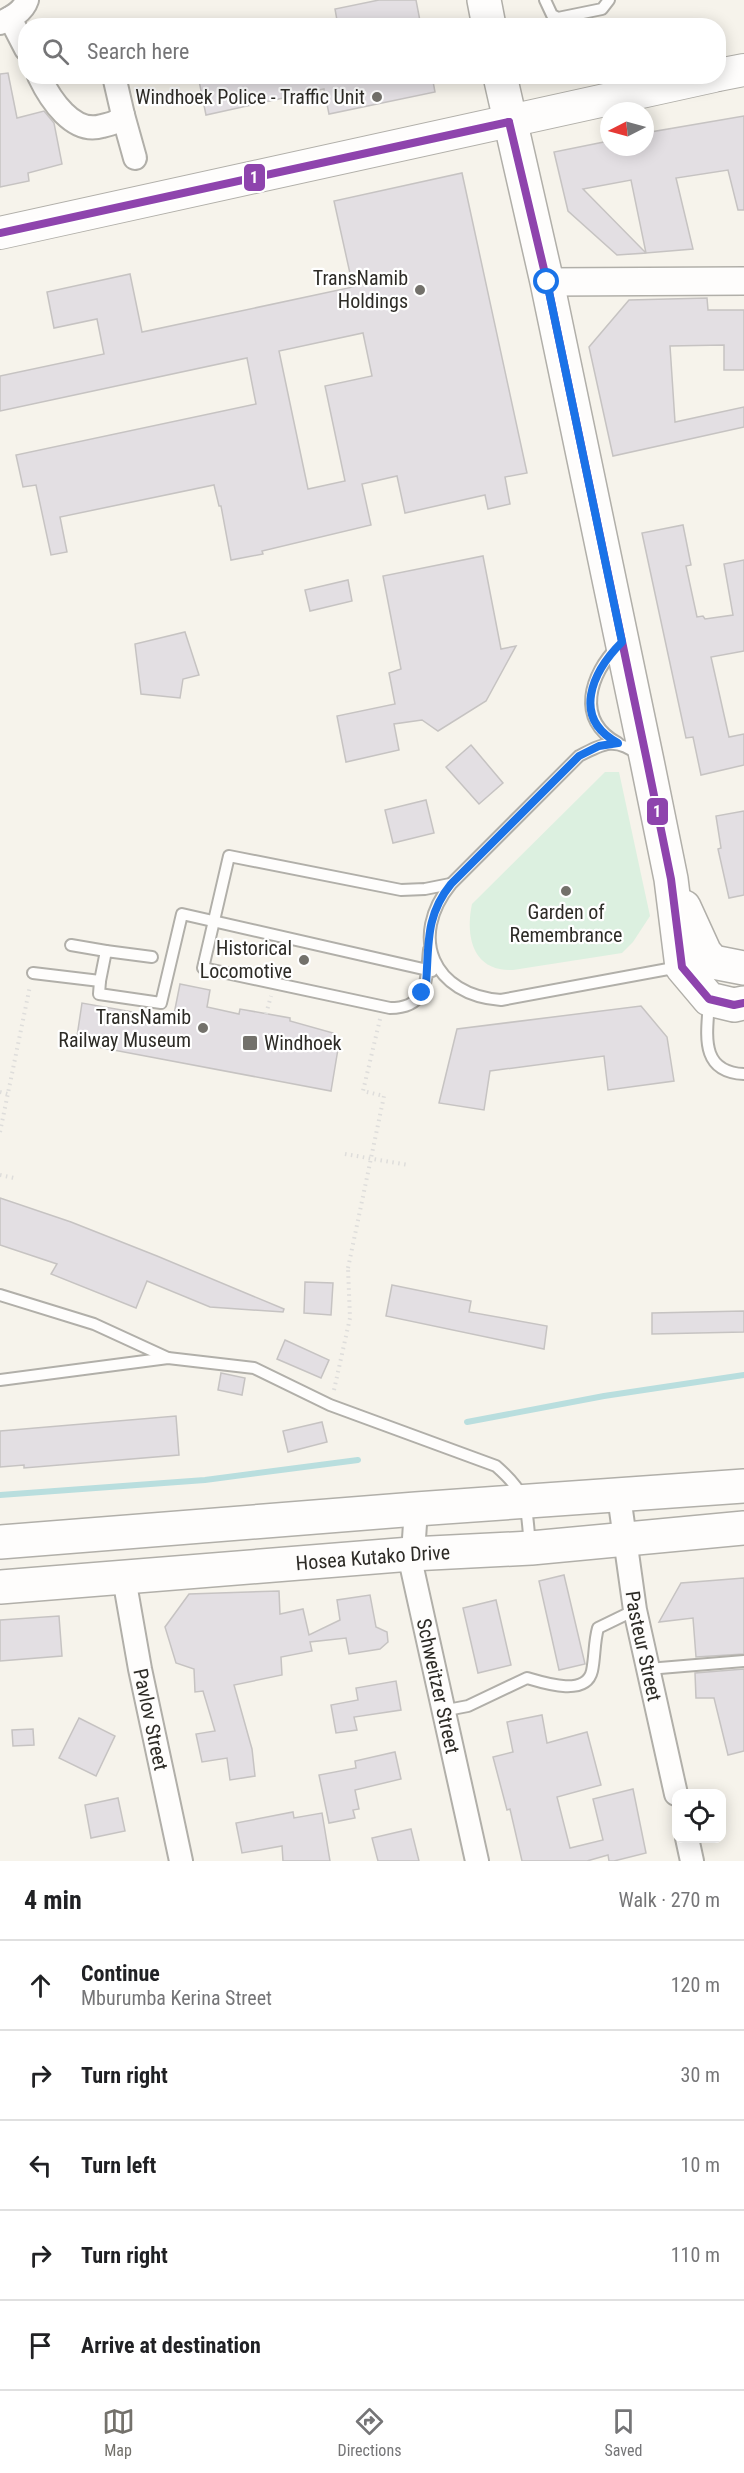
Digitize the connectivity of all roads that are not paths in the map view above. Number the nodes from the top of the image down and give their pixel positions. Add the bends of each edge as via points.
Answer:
1 (484, 0) edge
2 (546, 0) edge
3 (609, 0) edge
4 (487, 18) edge
5 (744, 70) edge
6 (726, 73) edge
7 (43, 84) edge
8 (116, 84) edge
9 (502, 84) edge
10 (678, 84) edge
11 (123, 115) junction
12 (509, 122) junction
13 (135, 158) dead end
14 (0, 232) edge
15 (744, 281) edge
16 (547, 282) junction
17 (622, 642) junction
18 (618, 743) junction
19 (647, 761) junction
20 (451, 884) junction
21 (213, 921) junction
22 (429, 940) junction
23 (71, 945) dead end
24 (105, 951) junction
25 (152, 957) dead end
26 (693, 960) junction
27 (427, 968) junction
28 (744, 968) edge
29 (33, 973) dead end
30 (446, 977) junction
31 (100, 981) junction
32 (709, 999) junction
33 (744, 1003) edge
34 (744, 1074) edge
35 (0, 1295) edge
36 (168, 1358) junction
37 (0, 1380) edge
38 (744, 1486) edge
39 (619, 1496) junction
40 (526, 1501) junction
41 (416, 1509) junction
42 (744, 1528) edge
43 (624, 1540) junction
44 (0, 1542) edge
45 (531, 1548) junction
46 (411, 1554) junction
47 (124, 1578) junction
48 (0, 1587) edge
49 (634, 1610) junction
50 (744, 1661) edge
51 (648, 1669) junction
52 (442, 1711) junction
53 (675, 1789) edge
54 (688, 1843) edge
55 (181, 1861) edge
56 (477, 1861) edge
57 (692, 1861) edge

1 - 4 main road
2 - 3 lane via 552,15 558,18 602,9
5 - 6 main road
7 - 11 street via 75,123 92,129 117,122
8 - 11 street
9 - 12 main road
10 - 12 main road
11 - 13 street
12 - 14 main road
12 - 16 main road
15 - 16 street
16 - 17 main road
17 - 18 lane via 594,680 592,702 596,726
17 - 19 main road
18 - 19 lane
18 - 20 lane via 599,746 579,756
19 - 26 main road via 670,879
20 - 21 lane via 401,890 229,856
20 - 22 lane via 438,900 430,920
21 - 27 lane
21 - 27 lane via 203,968 400,1008 416,1001 426,985
21 - 31 lane via 182,914 161,1003 99,994
22 - 27 lane
22 - 30 lane
23 - 24 lane
24 - 25 lane
24 - 31 lane
26 - 28 main road
26 - 30 lane via 501,1000 462,991
26 - 32 main road
27 - 30 lane
29 - 31 lane
32 - 33 main road via 734,1005
32 - 34 lane via 706,1043 711,1057 722,1070
35 - 36 lane via 94,1324
36 - 37 lane
36 - 40 lane via 254,1368 330,1405 496,1466
38 - 39 main road
39 - 40 main road
39 - 43 street, Pasteur Street
40 - 41 main road
40 - 45 lane
41 - 44 main road
41 - 46 street, Schweitzer Street
42 - 43 main road, Hosea Kutako Drive
43 - 45 main road, Hosea Kutako Drive
43 - 49 street, Pasteur Street
45 - 46 main road, Hosea Kutako Drive
46 - 47 main road, Hosea Kutako Drive
46 - 52 street, Schweitzer Street
47 - 48 main road, Hosea Kutako Drive
47 - 55 street, Pavlov Street
49 - 51 street, Pasteur Street
49 - 52 lane via 598,1628 592,1673 582,1683 558,1687 527,1678 468,1706
50 - 51 lane
51 - 53 street, Pasteur Street
52 - 56 street, Schweitzer Street
54 - 57 street

